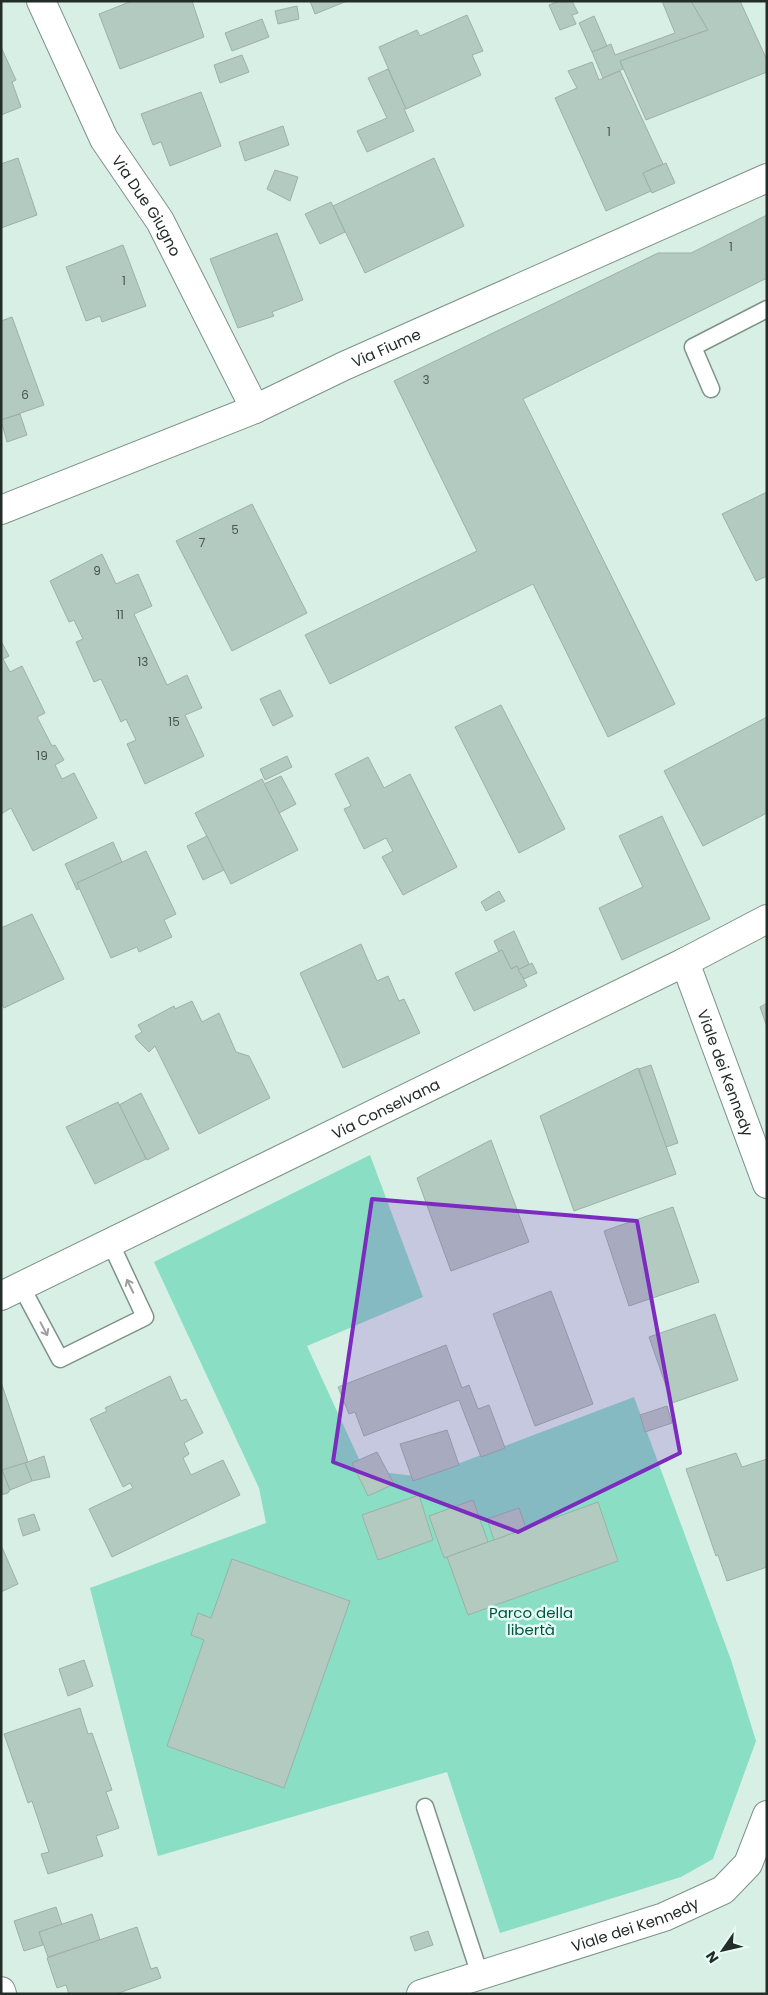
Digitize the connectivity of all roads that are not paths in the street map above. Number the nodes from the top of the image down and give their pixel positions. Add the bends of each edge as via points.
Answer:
1 (41, 1) edge
2 (767, 178) edge
3 (767, 309) edge
4 (710, 389) dead end
5 (255, 408) junction
6 (1, 510) edge
7 (767, 919) edge
8 (685, 962) junction
9 (767, 1184) edge
10 (110, 1242) junction
11 (11, 1291) edge
12 (425, 1807) dead end
13 (767, 1815) edge
14 (762, 1844) edge
15 (468, 1983) edge
16 (420, 1994) edge

1 - 5 street, Via Due Giugno via 104,139 160,221
2 - 5 street, Via Fiume
3 - 4 lane via 693,347
5 - 6 street, Via Fiume
7 - 8 street, Via Conselvana
8 - 9 street, Viale dei Kennedy
8 - 10 street, Via Conselvana
10 - 11 street, Via Conselvana
11 -> 10 lane via 60,1359 145,1317
12 - 15 lane
13 - 14 street, Viale dei Kennedy
14 - 15 street, Viale dei Kennedy via 723,1890 664,1917
15 - 16 street, Viale dei Kennedy

